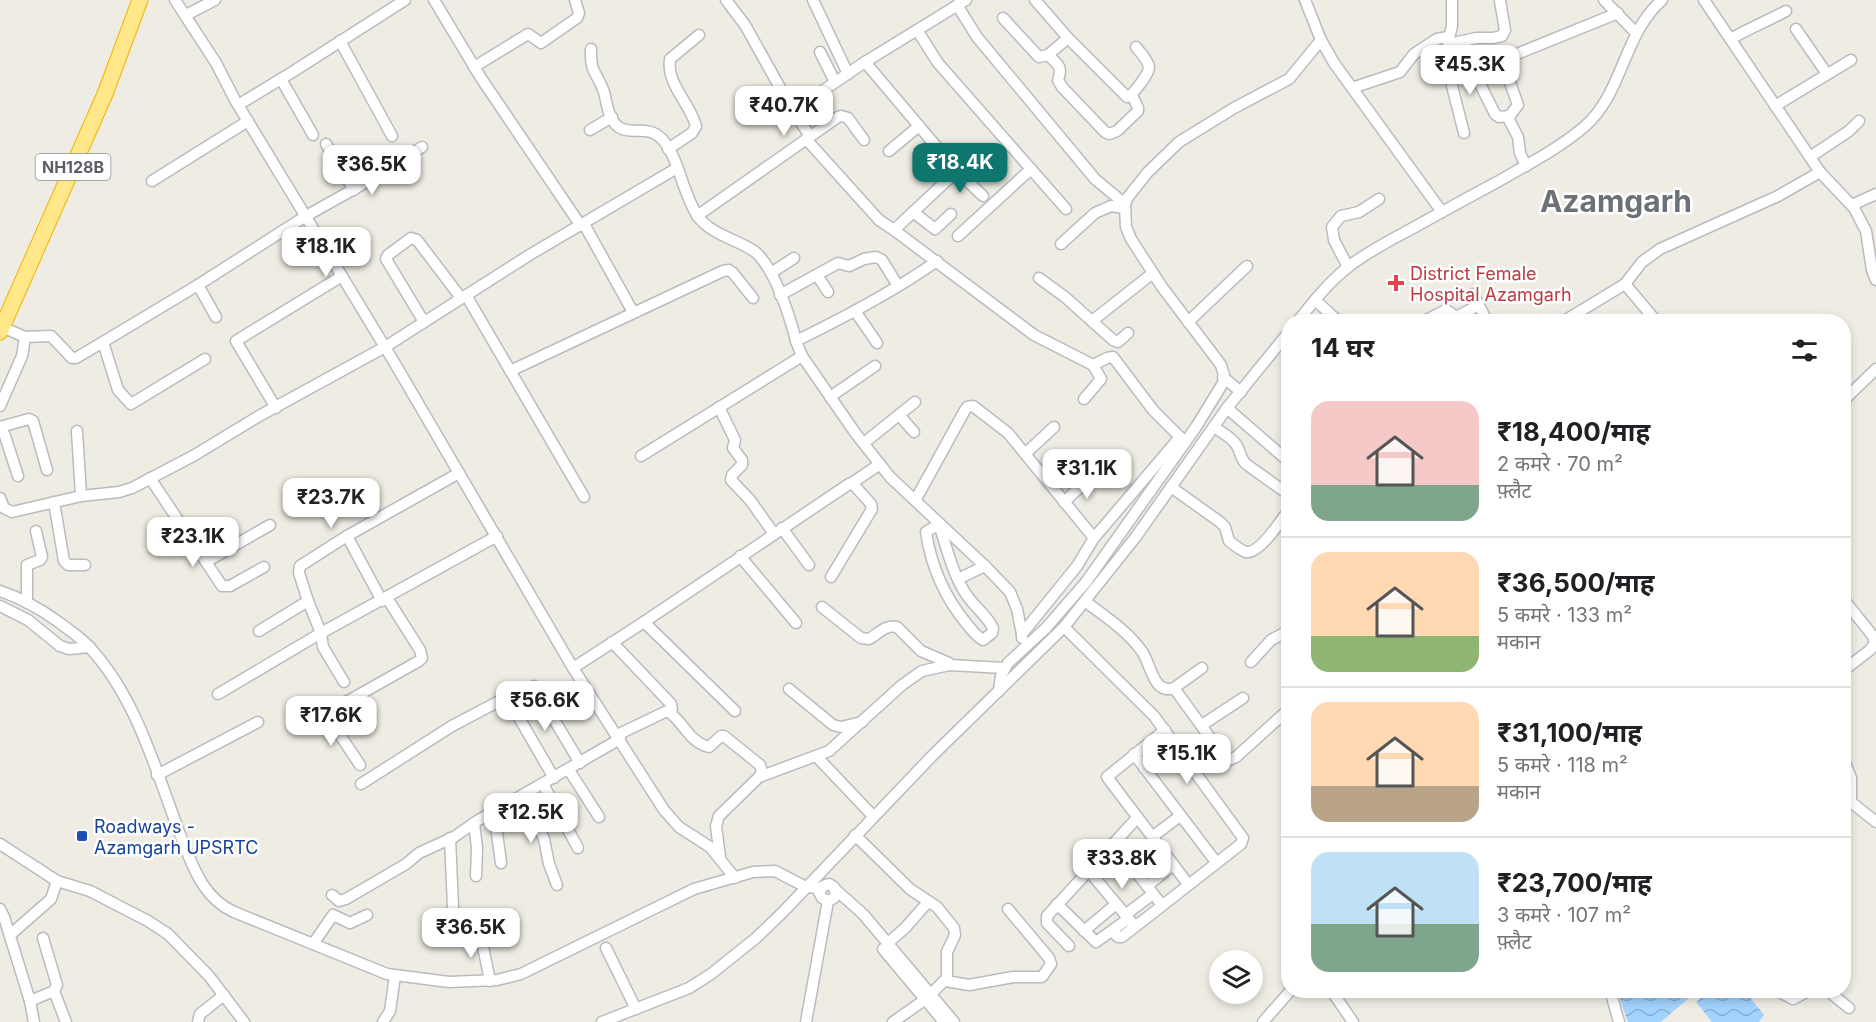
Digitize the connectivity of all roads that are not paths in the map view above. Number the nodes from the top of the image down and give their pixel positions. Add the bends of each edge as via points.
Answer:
1 (140, 0) edge
2 (175, 0) edge
3 (215, 0) edge
4 (405, 0) edge
5 (434, 0) edge
6 (575, 0) edge
7 (726, 0) edge
8 (813, 0) edge
9 (1035, 0) edge
10 (1305, 0) edge
11 (1452, 0) edge
12 (1604, 0) edge
13 (1662, 0) edge
14 (1704, 0) edge
15 (1500, 2) dead end
16 (962, 3) edge
17 (1786, 11) dead end
18 (1618, 13) junction
19 (186, 15) junction
20 (1003, 18) dead end
21 (1796, 29) dead end
22 (917, 30) junction
23 (1636, 33) junction
24 (699, 36) dead end
25 (1068, 38) junction
26 (1731, 39) junction
27 (1321, 40) junction
28 (340, 41) junction
29 (1452, 41) junction
30 (1136, 47) dead end
31 (591, 49) dead end
32 (820, 52) dead end
33 (1048, 55) junction
34 (1851, 60) dead end
35 (865, 62) junction
36 (474, 67) junction
37 (848, 74) junction
38 (1827, 74) junction
39 (281, 79) junction
40 (835, 82) junction
41 (1352, 88) junction
42 (1132, 96) junction
43 (238, 105) junction
44 (1775, 106) junction
45 (793, 111) junction
46 (1509, 116) junction
47 (612, 117) junction
48 (248, 121) junction
49 (1859, 121) dead end
50 (919, 126) junction
51 (590, 130) dead end
52 (1464, 133) dead end
53 (313, 135) dead end
54 (392, 136) dead end
55 (808, 137) junction
56 (864, 140) dead end
57 (326, 144) dead end
58 (422, 147) dead end
59 (668, 148) junction
60 (889, 151) dead end
61 (1810, 157) junction
62 (1526, 166) junction
63 (677, 168) junction
64 (1031, 169) junction
65 (957, 171) junction
66 (1820, 172) junction
67 (152, 181) dead end
68 (354, 190) junction
69 (1876, 194) edge
70 (982, 196) dead end
71 (1379, 199) dead end
72 (1852, 205) junction
73 (1124, 206) junction
74 (1066, 209) dead end
75 (913, 212) junction
76 (1442, 212) junction
77 (951, 214) dead end
78 (306, 216) junction
79 (697, 216) junction
80 (582, 225) junction
81 (894, 230) junction
82 (958, 236) dead end
83 (1061, 244) dead end
84 (794, 258) dead end
85 (937, 261) junction
86 (1247, 266) dead end
87 (1348, 267) junction
88 (771, 273) junction
89 (1153, 273) junction
90 (817, 275) junction
91 (342, 276) junction
92 (1039, 278) dead end
93 (1876, 280) edge
94 (1625, 284) junction
95 (198, 285) junction
96 (898, 286) junction
97 (828, 292) dead end
98 (1473, 294) dead end
99 (780, 295) junction
100 (463, 297) junction
101 (753, 298) dead end
102 (1315, 300) junction
103 (1479, 305) junction
104 (855, 311) junction
105 (633, 312) junction
106 (1304, 314) edge
107 (1330, 314) edge
108 (1436, 314) edge
109 (1451, 314) edge
110 (1464, 314) edge
111 (1484, 314) edge
112 (1576, 314) edge
113 (1650, 314) edge
114 (216, 317) dead end
115 (1092, 321) junction
116 (424, 322) junction
117 (1188, 322) junction
118 (1, 330) edge
119 (1128, 333) dead end
120 (25, 337) junction
121 (796, 341) junction
122 (103, 342) junction
123 (1281, 342) edge
124 (877, 343) dead end
125 (385, 347) junction
126 (802, 356) junction
127 (205, 359) dead end
128 (1093, 365) junction
129 (875, 366) dead end
130 (1876, 369) edge
131 (510, 371) junction
132 (1224, 378) junction
133 (1241, 392) junction
134 (1851, 393) edge
135 (830, 397) junction
136 (1084, 399) dead end
137 (915, 402) dead end
138 (0, 406) edge
139 (719, 407) junction
140 (276, 408) junction
141 (1227, 408) junction
142 (899, 415) junction
143 (0, 427) edge
144 (1054, 427) dead end
145 (1214, 427) junction
146 (77, 431) dead end
147 (914, 432) dead end
148 (1182, 439) junction
149 (864, 443) junction
150 (1025, 454) junction
151 (1281, 455) edge
152 (641, 456) dead end
153 (879, 464) junction
154 (47, 470) dead end
155 (459, 473) junction
156 (18, 476) dead end
157 (150, 477) junction
158 (1091, 477) dead end
159 (852, 483) junction
160 (1170, 487) junction
161 (1281, 489) edge
162 (81, 496) junction
163 (584, 497) dead end
164 (0, 498) edge
165 (916, 499) junction
166 (54, 502) junction
167 (1064, 502) junction
168 (1281, 520) edge
169 (938, 522) junction
170 (270, 525) dead end
171 (36, 531) dead end
172 (778, 531) junction
173 (347, 536) junction
174 (497, 536) junction
175 (1094, 538) junction
176 (740, 556) junction
177 (206, 562) junction
178 (85, 565) dead end
179 (809, 565) dead end
180 (985, 566) junction
181 (264, 567) dead end
182 (831, 577) dead end
183 (958, 579) junction
184 (0, 591) edge
185 (384, 600) junction
186 (308, 601) junction
187 (1086, 602) junction
188 (27, 603) junction
189 (0, 606) edge
190 (822, 607) dead end
191 (1851, 609) edge
192 (644, 622) junction
193 (796, 622) dead end
194 (1064, 627) junction
195 (260, 632) dead end
196 (321, 633) junction
197 (1022, 634) junction
198 (1281, 635) edge
199 (612, 642) junction
200 (1876, 643) edge
201 (90, 647) junction
202 (1022, 650) junction
203 (1251, 662) dead end
204 (953, 665) junction
205 (1851, 665) edge
206 (573, 668) junction
207 (1004, 668) junction
208 (1202, 668) dead end
209 (344, 682) dead end
210 (534, 686) dead end
211 (1174, 688) junction
212 (789, 689) dead end
213 (999, 691) junction
214 (219, 694) dead end
215 (1243, 698) dead end
216 (735, 711) dead end
217 (670, 712) junction
218 (326, 714) junction
219 (1281, 716) edge
220 (258, 722) dead end
221 (862, 722) junction
222 (1202, 725) junction
223 (300, 728) dead end
224 (1164, 730) junction
225 (619, 737) junction
226 (1174, 743) junction
227 (1134, 754) junction
228 (817, 757) junction
229 (580, 763) junction
230 (360, 765) dead end
231 (1144, 768) junction
232 (568, 770) junction
233 (157, 775) junction
234 (759, 777) junction
235 (554, 778) junction
236 (1851, 778) edge
237 (361, 784) dead end
238 (543, 784) junction
239 (524, 795) junction
240 (1851, 802) edge
241 (1851, 802) edge
242 (494, 811) junction
243 (873, 816) junction
244 (1180, 816) junction
245 (599, 817) dead end
246 (1137, 818) junction
247 (1876, 822) edge
248 (474, 823) junction
249 (855, 835) junction
250 (1152, 837) junction
251 (450, 838) junction
252 (1113, 843) junction
253 (0, 844) edge
254 (578, 848) dead end
255 (720, 857) junction
256 (834, 857) junction
257 (1216, 862) junction
258 (501, 863) dead end
259 (1173, 865) junction
260 (1089, 871) junction
261 (476, 876) dead end
262 (735, 878) junction
263 (57, 880) junction
264 (1188, 884) junction
265 (557, 885) dead end
266 (806, 887) junction
267 (828, 887) junction
268 (1150, 890) junction
269 (332, 895) dead end
270 (829, 901) junction
271 (928, 902) junction
272 (1057, 904) junction
273 (1116, 904) junction
274 (1162, 905) junction
275 (453, 907) dead end
276 (0, 909) edge
277 (1008, 909) dead end
278 (367, 915) dead end
279 (1129, 920) junction
280 (1084, 931) junction
281 (480, 932) dead end
282 (10, 935) junction
283 (43, 938) dead end
284 (888, 943) junction
285 (313, 944) junction
286 (1070, 946) dead end
287 (606, 948) dead end
288 (394, 976) junction
289 (490, 981) junction
290 (946, 981) junction
291 (54, 992) junction
292 (929, 996) junction
293 (1285, 998) edge
294 (1336, 998) edge
295 (1612, 998) edge
296 (1837, 998) edge
297 (226, 999) junction
298 (30, 1001) junction
299 (1849, 1008) dead end
300 (636, 1009) junction
301 (387, 1020) edge
302 (34, 1022) edge
303 (66, 1022) edge
304 (198, 1022) edge
305 (236, 1022) edge
306 (244, 1022) edge
307 (602, 1022) edge
308 (806, 1022) edge
309 (893, 1022) edge
310 (944, 1022) edge
311 (954, 1022) edge
312 (1263, 1022) edge
313 (1353, 1022) edge
314 (1619, 1022) edge

1 - 118 highway, NH128B via 105,93
2 - 19 street
3 - 19 street
4 - 28 street
5 - 36 street
6 - 36 street via 577,18 541,43 528,34
7 - 45 street via 745,25
8 - 37 street
9 - 25 street
10 - 27 street
11 - 29 street
12 - 18 street
13 - 23 street
14 - 26 street
15 - 29 street via 1505,30 1502,36
16 - 22 street
16 - 73 street via 977,37 1095,179
17 - 26 street
18 - 23 street
18 - 46 street via 1505,60 1503,67 1518,105
19 - 43 street
20 - 33 street via 1035,54 1042,58
21 - 38 street
22 - 35 street
22 - 64 street via 938,63
23 - 62 street via 1598,112 1584,127
24 - 59 street via 670,59 673,78 696,126 692,133
25 - 33 street
25 - 42 street via 1123,96
26 - 44 street
27 - 41 street
27 - 73 street via 1289,79 1179,142 1148,172
28 - 39 street
28 - 54 street
29 - 41 street via 1437,39 1414,54 1400,72
29 - 46 street via 1495,114
29 - 52 street via 1452,86
30 - 42 street via 1149,68
31 - 47 street via 591,68
32 - 40 street
33 - 42 street via 1061,70 1059,83 1109,134 1136,114 1138,108
34 - 38 street
35 - 37 street
35 - 50 street
36 - 80 street
37 - 40 street
38 - 44 street
39 - 43 street
39 - 53 street
40 - 45 street
41 - 76 street
43 - 48 street
44 - 61 street
45 - 55 street
46 - 62 street
47 - 51 street
47 - 59 street via 622,129 642,129 656,135
48 - 67 street
48 - 78 street
49 - 61 street
50 - 60 street
50 - 65 street
55 - 56 street via 841,116 848,118
55 - 79 street
55 - 81 street via 879,220
57 - 68 street
58 - 68 street
59 - 63 street
61 - 66 street
62 - 76 street
63 - 79 street
63 - 80 street
64 - 74 street
64 - 82 street
65 - 70 street
65 - 75 street
66 - 72 street
66 - 94 street via 1778,196 1660,249 1642,262
68 - 78 street
69 - 72 street
71 - 87 street via 1359,212 1341,216 1332,227
72 - 93 street via 1866,231
73 - 83 street via 1111,206 1095,213
73 - 89 street via 1131,239
75 - 77 street via 935,229
75 - 81 street
76 - 87 street
78 - 91 street
78 - 95 street
79 - 88 street via 759,255
80 - 100 street
80 - 105 street
81 - 85 street
84 - 88 street
85 - 96 street
85 - 128 street via 1034,335
86 - 117 street
87 - 102 street
88 - 99 street
89 - 115 street
89 - 117 street
90 - 96 street via 838,263 849,266 876,257
90 - 97 street
90 - 99 street
91 - 125 street
91 - 140 street via 236,341
92 - 115 street
94 - 112 street
94 - 113 street
95 - 114 street
95 - 122 street
96 - 104 street
98 - 103 street
99 - 121 street
100 - 116 street
100 - 116 street via 417,240 411,238 386,259
100 - 131 street
101 - 105 street via 726,270
102 - 106 street
102 - 107 street
103 - 110 street
103 - 111 street
104 - 121 street
104 - 124 street
105 - 131 street
108 - 109 street via 1443,310
115 - 119 street via 1116,341
116 - 125 street
117 - 132 street via 1221,365
118 - 120 street
120 - 122 street via 51,336 69,356 76,358
120 - 138 street via 22,356
121 - 126 street
122 - 127 street via 118,390 131,404
123 - 133 street
125 - 140 street
125 - 155 street
126 - 135 street
126 - 139 street
128 - 136 street via 1101,379
128 - 148 street via 1113,357 1153,410
129 - 135 street
130 - 134 street
131 - 163 street
132 - 133 street
132 - 148 street via 1215,399
133 - 141 street
135 - 149 street
137 - 142 street
139 - 152 street
139 - 172 street via 735,440 733,448 743,463 731,480
140 - 157 street
141 - 145 street
141 - 151 street
142 - 147 street
142 - 149 street
143 - 154 street via 33,421
143 - 156 street
144 - 150 street
145 - 160 street
145 - 161 street via 1238,447 1246,464
146 - 162 street
148 - 175 street
148 - 202 street via 1086,582
149 - 153 street
150 - 165 street via 1001,427 973,406 967,407
150 - 167 street
153 - 159 street
153 - 165 street
155 - 173 street
155 - 174 street
157 - 162 street via 119,492
157 - 177 street
158 - 167 street
159 - 172 street
159 - 182 street via 872,509
160 - 168 street via 1221,522 1229,541 1246,552 1259,548
160 - 187 street
162 - 166 street
164 - 166 street via 10,512
165 - 169 street
166 - 178 street via 64,561
167 - 175 street
169 - 180 street
169 - 183 street
169 - 183 street via 926,532 942,589 983,640 993,628
170 - 177 street
171 - 188 street via 42,557 27,566
172 - 176 street
172 - 179 street
173 - 185 street
173 - 186 street via 300,566
174 - 185 street
174 - 206 street
175 - 197 street via 1077,566
176 - 192 street
176 - 193 street
177 - 181 street via 225,587
180 - 183 street
180 - 197 street via 1014,600
184 - 188 street
185 - 196 street
185 - 218 street via 422,658
186 - 195 street
186 - 196 street
187 - 194 street
187 - 211 street via 1135,642 1162,689
188 - 201 street
189 - 201 street via 28,620 60,646
190 - 204 street via 861,638 869,639 893,625 921,651
191 - 200 street
192 - 199 street
192 - 216 street
194 - 213 street
194 - 224 street
196 - 209 street via 324,650
196 - 214 street
197 - 202 street
198 - 203 street
199 - 206 street
199 - 217 street via 671,704
200 - 205 street
201 - 233 street via 129,703
202 - 207 street
204 - 207 street
204 - 221 street via 922,671
206 - 225 street
207 - 213 street
208 - 211 street
210 - 229 street
211 - 222 street
212 - 221 street via 833,725
213 - 243 street
215 - 222 street
217 - 225 street
217 - 234 street via 691,737 705,746 712,745 721,735 726,737 760,765
218 - 223 street
218 - 230 street
219 - 222 street via 1229,760
220 - 233 street
221 - 228 street
224 - 226 street
224 - 227 street
225 - 229 street
225 - 255 street via 668,815
226 - 231 street
226 - 257 street via 1243,838 1241,844
227 - 231 street
227 - 246 street via 1107,777
228 - 234 street
228 - 243 street
229 - 232 street
231 - 244 street
232 - 235 street
232 - 245 street
233 - 285 street via 188,855 211,897 224,908
234 - 255 street via 719,816 716,826
235 - 237 street via 510,699 505,697
235 - 238 street
236 - 241 street
238 - 239 street
238 - 254 street
239 - 242 street
239 - 265 street via 544,839
240 - 247 street
242 - 248 street
242 - 258 street
243 - 249 street
244 - 250 street
244 - 257 street
246 - 250 street
246 - 252 street
248 - 251 street
248 - 261 street
249 - 256 street
249 - 271 street
250 - 259 street
251 - 269 street via 346,899 339,902
251 - 275 street
252 - 260 street
252 - 268 street
253 - 263 street
255 - 262 street
256 - 266 street
256 - 267 street
257 - 264 street
259 - 264 street
259 - 268 street
260 - 272 street
260 - 273 street
262 - 266 street via 753,872 775,872
262 - 289 street via 694,889 521,974
263 - 282 street via 51,899
263 - 297 street via 90,891 168,934
264 - 274 street
266 - 267 street
266 - 300 street via 756,938 711,974
267 - 270 street via 836,895
267 - 270 street via 820,896
267 - 284 street via 863,914
268 - 274 street
268 - 279 street
270 - 292 street via 842,905 856,917
270 - 308 street
271 - 284 street
271 - 290 street via 955,930 947,948
272 - 280 street
272 - 286 street via 1047,916 1047,923
273 - 279 street
273 - 280 street
274 - 279 street
276 - 282 street
277 - 290 street via 1049,958 1051,964 1044,975 969,985
278 - 285 street via 350,923 333,915
279 - 280 street via 1096,942
281 - 289 street
282 - 298 street
283 - 291 street via 58,982
284 - 292 street
285 - 288 street
287 - 300 street
288 - 289 street via 449,982
288 - 301 street
290 - 292 street
291 - 298 street
291 - 303 street
292 - 309 street
292 - 310 street
292 - 311 street
293 - 312 street
294 - 313 street
295 - 314 street
296 - 299 street
297 - 304 street via 200,1014
297 - 305 street
297 - 306 street
298 - 302 street
300 - 307 street

